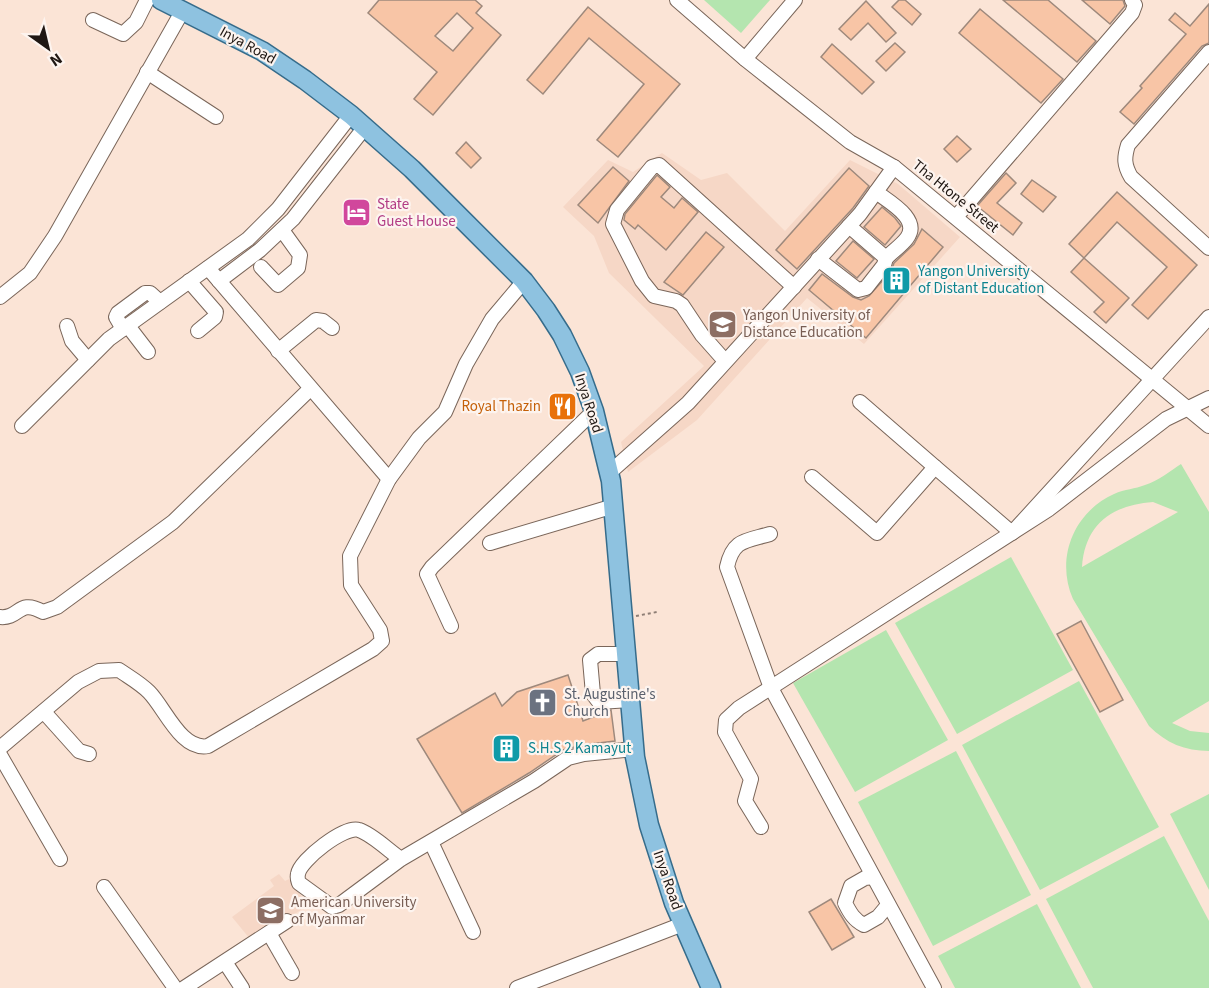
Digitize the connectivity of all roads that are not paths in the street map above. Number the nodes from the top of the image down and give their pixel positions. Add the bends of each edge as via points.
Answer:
1 (147, 0) edge
2 (161, 0) edge
3 (676, 0) edge
4 (795, 0) edge
5 (1133, 0) edge
6 (183, 10) junction
7 (93, 20) dead end
8 (1209, 52) edge
9 (745, 59) junction
10 (147, 72) junction
11 (351, 115) junction
12 (216, 117) dead end
13 (365, 127) junction
14 (894, 167) junction
15 (876, 192) junction
16 (956, 218) junction
17 (849, 226) junction
18 (282, 230) junction
19 (1209, 248) edge
20 (886, 258) junction
21 (818, 259) junction
22 (261, 267) dead end
23 (208, 268) junction
24 (189, 281) junction
25 (219, 281) junction
26 (524, 281) junction
27 (794, 287) junction
28 (0, 297) edge
29 (1209, 317) edge
30 (67, 326) dead end
31 (125, 327) junction
32 (332, 328) dead end
33 (198, 331) dead end
34 (278, 351) junction
35 (148, 352) dead end
36 (88, 360) junction
37 (725, 361) junction
38 (1152, 378) junction
39 (310, 389) junction
40 (1209, 398) edge
41 (860, 402) dead end
42 (1189, 408) junction
43 (594, 411) junction
44 (22, 426) dead end
45 (1209, 426) edge
46 (935, 467) junction
47 (609, 473) junction
48 (812, 477) dead end
49 (388, 479) junction
50 (614, 506) junction
51 (1012, 533) junction
52 (770, 534) dead end
53 (490, 543) dead end
54 (0, 617) edge
55 (451, 626) dead end
56 (626, 654) junction
57 (771, 688) junction
58 (630, 699) junction
59 (44, 712) junction
60 (0, 748) edge
61 (634, 749) junction
62 (89, 754) dead end
63 (0, 755) edge
64 (761, 827) dead end
65 (431, 842) junction
66 (60, 859) dead end
67 (401, 859) junction
68 (873, 877) junction
69 (104, 887) dead end
70 (888, 905) junction
71 (287, 921) dead end
72 (683, 924) junction
73 (473, 932) dead end
74 (269, 933) junction
75 (225, 962) junction
76 (292, 973) dead end
77 (550, 975) junction
78 (175, 988) edge
79 (184, 988) edge
80 (242, 988) edge
81 (517, 988) edge
82 (557, 988) edge
83 (711, 988) edge
84 (934, 988) edge

1 - 7 street via 136,22 123,34
2 - 6 main road, Inya Road
3 - 9 street, Tha Htone Street
4 - 9 street
5 - 16 street via 1132,13
6 - 10 street
6 - 11 main road, Inya Road via 262,51
8 - 19 street via 1128,145 1125,165 1131,177
9 - 14 street, Tha Htone Street via 849,142
10 - 12 street
10 - 28 street via 55,236 30,273
11 - 13 main road, Inya Road
11 - 23 street via 278,209 248,239
13 - 18 street
13 - 26 main road, Inya Road via 440,195
14 - 15 street
14 - 16 street, Tha Htone Street
15 - 17 street
15 - 20 street via 909,219 912,228
16 - 38 street, Tha Htone Street
17 - 20 street
17 - 21 street
18 - 22 street via 300,255 298,268 278,285
18 - 25 street
20 - 21 street via 866,288 858,290
21 - 27 street
23 - 24 street
23 - 25 street
24 - 31 street
24 - 33 street via 216,312
25 - 34 street
26 - 43 main road, Inya Road via 562,335
26 - 49 street via 492,319 466,364 446,412 419,438
27 - 37 street
27 - 37 street via 659,165 652,167 617,210 613,224 642,281 654,296 682,305
29 - 38 street
30 - 36 street via 72,341
31 - 35 street
31 - 36 street
32 - 34 street via 316,320
34 - 39 street
36 - 44 street
37 - 47 street via 688,403
38 - 42 street, Tha Htone Street
38 - 51 street
39 - 49 street
39 - 54 street via 173,522 113,567 57,607 44,612 24,607
40 - 42 street
41 - 46 street
42 - 45 street, Tha Htone Street
42 - 51 street via 1167,419
43 - 47 main road, Inya Road
43 - 55 street via 427,574
46 - 48 street via 878,533
46 - 51 street
47 - 50 main road, Inya Road
49 - 59 street via 350,556 351,585 380,630 382,641 373,649 208,746 188,742 150,693 119,670 99,671 78,682
50 - 53 street
50 - 56 main road, Inya Road
51 - 57 street
52 - 57 street via 737,544 728,567
56 - 58 main road, Inya Road
56 - 58 street via 598,654 590,660 593,694 598,702
57 - 64 street via 726,720 725,732 752,779 745,801
57 - 68 street
58 - 61 main road, Inya Road
59 - 60 street
59 - 62 street via 79,751
61 - 65 street via 568,758
61 - 72 main road, Inya Road via 649,825
63 - 66 street
65 - 67 street
65 - 73 street
67 - 67 street via 332,907 299,884 300,869 308,857 351,830 360,830
68 - 70 street
68 - 70 street via 850,886 845,903 848,910 864,925
69 - 78 street
70 - 84 street
71 - 74 street
72 - 77 street
72 - 83 main road, Inya Road
74 - 75 street
74 - 76 street
75 - 79 street
75 - 80 street
77 - 81 street
77 - 82 street

